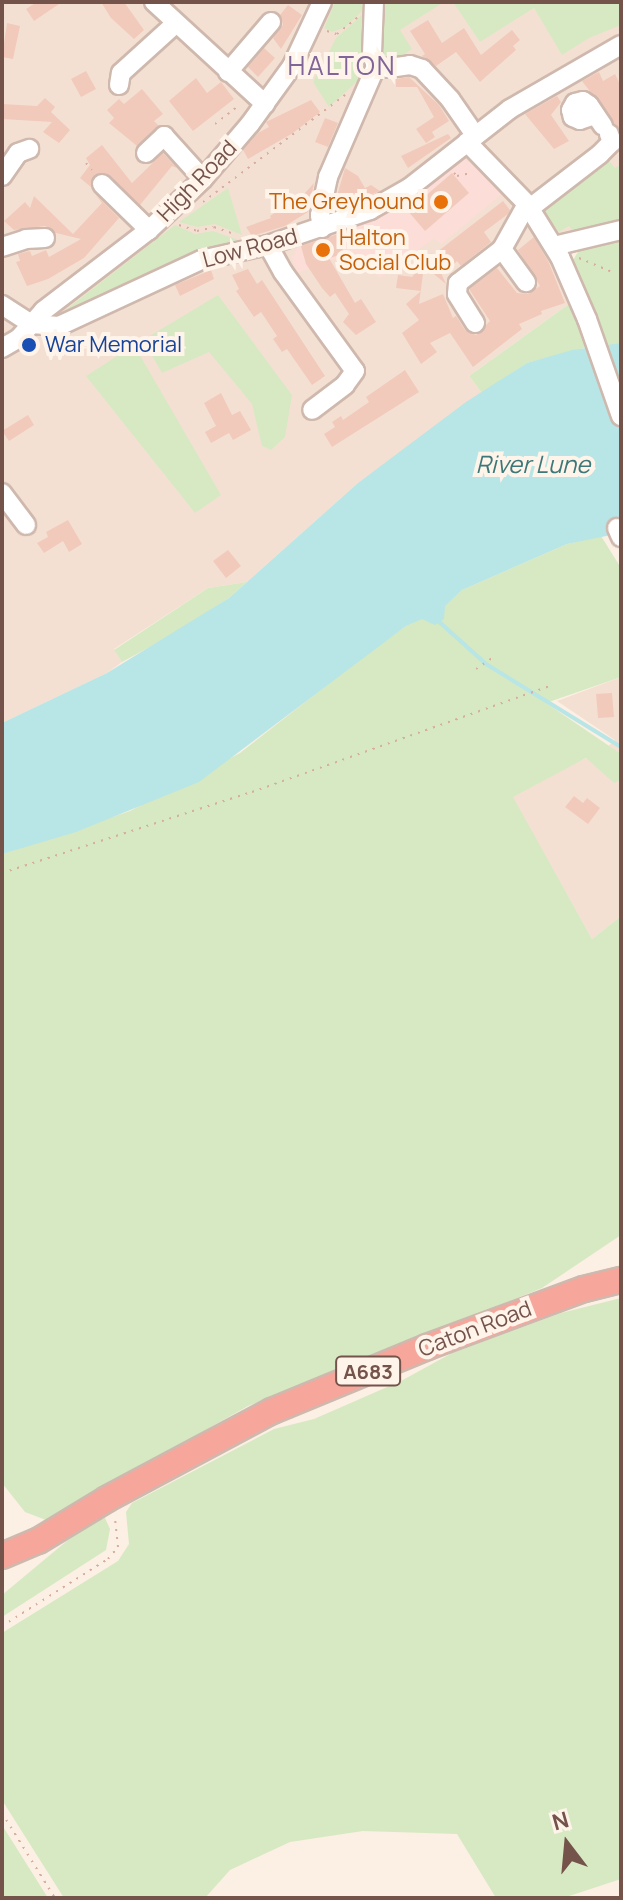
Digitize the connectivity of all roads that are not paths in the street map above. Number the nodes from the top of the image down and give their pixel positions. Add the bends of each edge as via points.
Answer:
1 (154, 2) edge
2 (322, 2) edge
3 (374, 3) edge
4 (271, 22) dead end
5 (175, 24) junction
6 (621, 45) edge
7 (374, 71) junction
8 (228, 72) junction
9 (119, 85) dead end
10 (265, 104) junction
11 (608, 130) edge
12 (471, 139) junction
13 (19, 149) dead end
14 (146, 153) dead end
15 (2, 176) edge
16 (203, 179) junction
17 (102, 184) dead end
18 (528, 206) junction
19 (322, 228) junction
20 (149, 230) junction
21 (621, 230) edge
22 (45, 238) dead end
23 (268, 245) junction
24 (558, 245) junction
25 (2, 247) edge
26 (502, 249) junction
27 (526, 282) dead end
28 (2, 305) edge
29 (475, 323) dead end
30 (31, 324) junction
31 (2, 348) edge
32 (312, 410) dead end
33 (621, 416) edge
34 (2, 493) edge
35 (26, 525) dead end
36 (621, 1280) edge
37 (38, 1541) junction
38 (2, 1556) edge
39 (2, 1575) edge

1 - 5 street
2 - 10 street, High Road via 292,66
3 - 7 street
4 - 8 street
5 - 8 street
5 - 9 street via 121,73
6 - 12 street, Low Road via 553,82
7 - 12 street via 410,65 422,69
7 - 19 street via 328,177
8 - 10 street
10 - 16 street, High Road
11 - 18 street
12 - 18 street
12 - 19 street, Low Road via 392,199
13 - 15 street
14 - 16 street via 164,136
16 - 20 street, High Road
17 - 20 street
18 - 24 street
18 - 26 street
19 - 23 street, Low Road
20 - 30 street, High Road
21 - 24 street
22 - 25 street
23 - 30 street, Low Road via 201,260 59,326
23 - 32 street via 283,272 362,367
24 - 33 street
26 - 27 street
26 - 29 street via 449,288
28 - 30 street
30 - 31 street, High Road
34 - 35 street
36 - 37 highway, Caton Road / A683 via 542,1304 327,1387 160,1470
37 - 38 highway, A683
37 - 39 highway, A683

